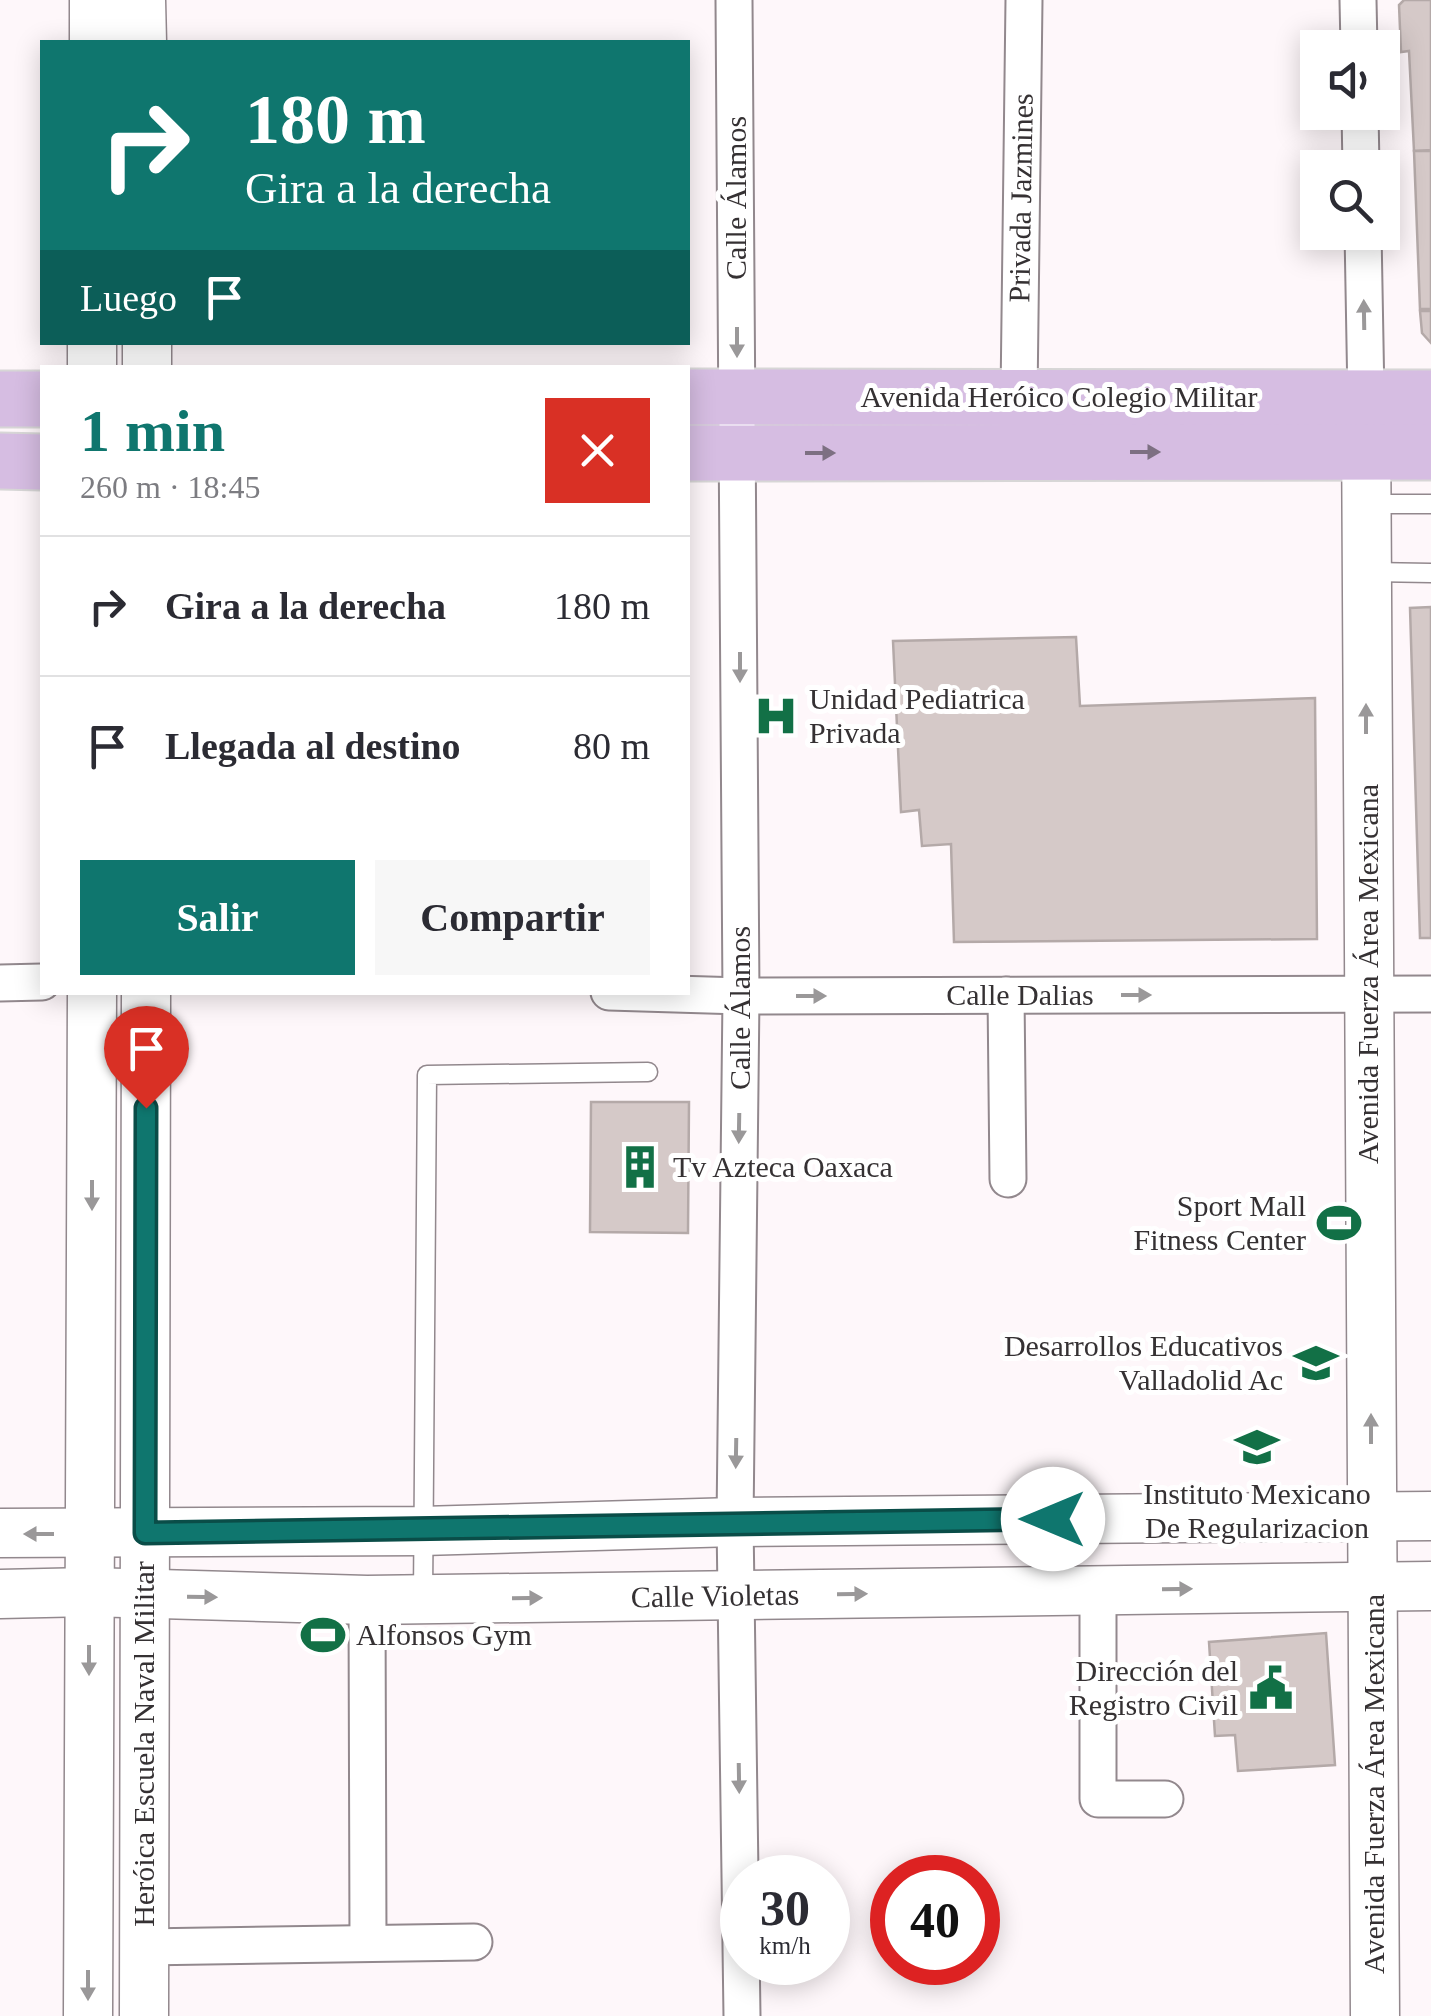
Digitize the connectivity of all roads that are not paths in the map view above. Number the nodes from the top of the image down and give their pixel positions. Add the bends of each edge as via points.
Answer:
1 (94, 0) edge
2 (141, 0) edge
3 (734, 0) edge
4 (1024, 0) edge
5 (1358, 0) edge
6 (1358, 30) edge
7 (94, 40) edge
8 (142, 40) edge
9 (1362, 250) edge
10 (1019, 396) junction
11 (712, 397) edge
12 (1366, 398) junction
13 (1431, 398) edge
14 (0, 399) edge
15 (40, 399) edge
16 (1431, 452) edge
17 (714, 453) edge
18 (0, 461) edge
19 (40, 462) edge
20 (1366, 478) junction
21 (1431, 504) edge
22 (1365, 572) junction
23 (1431, 573) edge
24 (40, 982) edge
25 (0, 983) edge
26 (690, 994) edge
27 (1368, 994) junction
28 (1431, 994) edge
29 (92, 995) edge
30 (146, 995) edge
31 (741, 996) junction
32 (1006, 996) junction
33 (648, 1072) dead end
34 (1008, 1180) dead end
35 (1372, 1516) junction
36 (1431, 1516) edge
37 (735, 1522) junction
38 (422, 1531) junction
39 (0, 1533) edge
40 (145, 1533) junction
41 (91, 1534) junction
42 (1374, 1585) junction
43 (1431, 1586) edge
44 (1098, 1590) junction
45 (89, 1592) junction
46 (0, 1594) edge
47 (146, 1596) junction
48 (738, 1596) junction
49 (367, 1600) junction
50 (423, 1600) junction
51 (1165, 1799) dead end
52 (368, 1942) junction
53 (474, 1942) dead end
54 (143, 1947) junction
55 (88, 2016) edge
56 (144, 2016) edge
57 (742, 2016) edge
58 (1374, 2016) edge

1 - 7 street
2 - 8 street
3 -> 11 street, Calle Álamos
4 - 10 street, Privada Jazmines
5 - 6 street
12 -> 9 street, Avenida Fuerza Área Mexicana
10 - 11 main road, Avenida Heróico Colegio Militar
10 - 12 main road, Avenida Heróico Colegio Militar
11 - 17 street, Calle Álamos
12 - 13 main road, Avenida Heróico Colegio Militar
12 - 20 street, Avenida Fuerza Área Mexicana
14 - 15 main road
16 - 20 main road, Avenida Heróico Colegio Militar
17 -> 20 main road, Avenida Heróico Colegio Militar
17 -> 31 street, Calle Álamos
18 - 19 main road
20 - 21 lane
20 - 22 street, Avenida Fuerza Área Mexicana
22 - 23 lane
27 -> 22 street, Avenida Fuerza Área Mexicana
24 - 25 street
26 - 31 street, Calle Dalias
27 - 28 street, Calle Dalias
32 -> 27 street, Calle Dalias
35 -> 27 street, Avenida Fuerza Área Mexicana
29 -> 41 street, Heróica Escuela Naval Militar
30 - 40 street, Heróica Escuela Naval Militar
31 -> 32 street, Calle Dalias
31 -> 37 street, Calle Álamos
32 - 34 street
33 - 38 lane via 427,1075
35 - 36 street
35 - 37 street
35 - 42 street, Avenida Fuerza Área Mexicana
37 - 38 street
37 - 48 street, Calle Álamos
38 - 40 street
38 - 50 lane
41 -> 39 street
40 - 41 street
40 - 47 street, Heróica Escuela Naval Militar
41 - 45 street, Heróica Escuela Naval Militar
42 - 43 street, Calle Violetas
44 -> 42 street, Calle Violetas
42 - 58 street, Avenida Fuerza Área Mexicana
48 -> 44 street, Calle Violetas
44 - 51 street via 1098,1799
45 - 46 street, Calle Violetas
45 - 47 street, Calle Violetas
45 -> 55 street, Heróica Escuela Naval Militar
47 -> 49 street, Calle Violetas
47 - 54 street, Heróica Escuela Naval Militar
50 -> 48 street, Calle Violetas
48 -> 57 street, Calle Álamos
49 - 50 street, Calle Violetas
49 - 52 street
52 - 53 street
52 - 54 street
54 - 56 street, Heróica Escuela Naval Militar

